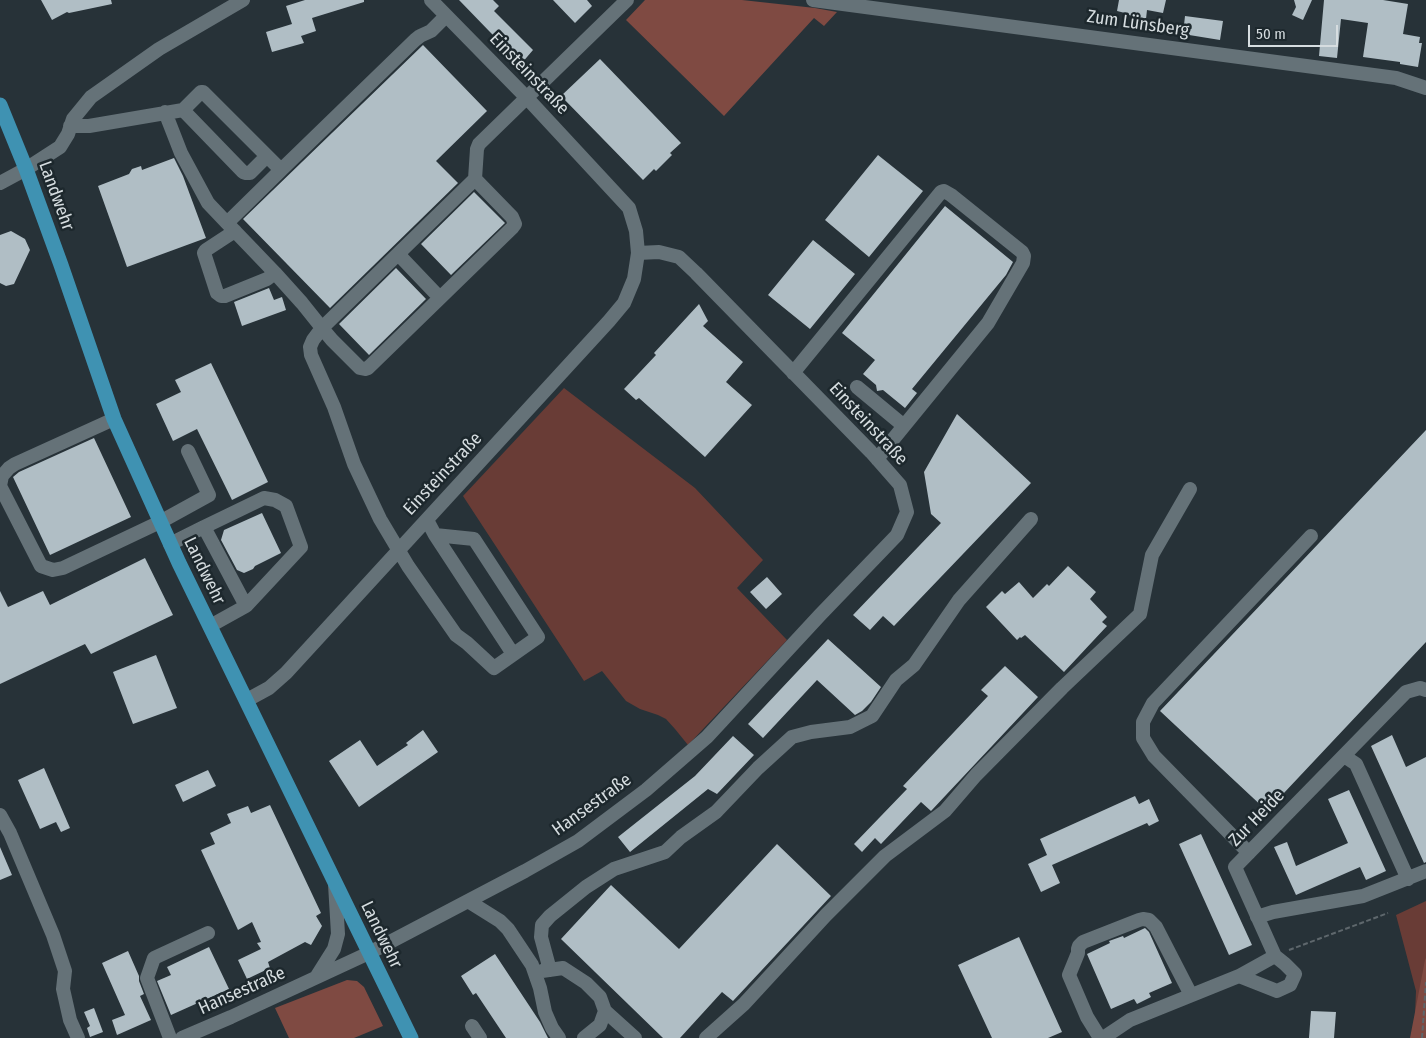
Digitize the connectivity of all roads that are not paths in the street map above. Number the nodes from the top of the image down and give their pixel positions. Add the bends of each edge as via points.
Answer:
1 (243, 0) edge
2 (431, 0) edge
3 (627, 0) edge
4 (813, 0) edge
5 (446, 16) junction
6 (1426, 88) edge
7 (527, 98) junction
8 (183, 110) junction
9 (1, 111) edge
10 (165, 112) junction
11 (70, 126) junction
12 (267, 156) junction
13 (26, 169) junction
14 (281, 170) junction
15 (475, 179) junction
16 (0, 183) edge
17 (231, 227) junction
18 (638, 253) junction
19 (399, 255) junction
20 (275, 273) junction
21 (440, 298) junction
22 (322, 328) junction
23 (793, 372) junction
24 (857, 386) dead end
25 (114, 419) junction
26 (904, 426) junction
27 (188, 451) dead end
28 (877, 459) junction
29 (1190, 490) dead end
30 (1031, 519) dead end
31 (427, 520) junction
32 (160, 522) junction
33 (204, 527) junction
34 (435, 536) junction
35 (1311, 536) dead end
36 (170, 544) junction
37 (399, 550) junction
38 (840, 596) joint
39 (246, 606) junction
40 (210, 626) junction
41 (513, 654) junction
42 (1426, 690) edge
43 (247, 700) junction
44 (1344, 756) junction
45 (0, 815) edge
46 (1249, 853) junction
47 (1426, 871) edge
48 (1408, 879) junction
49 (335, 884) junction
50 (468, 901) junction
51 (1257, 917) junction
52 (208, 933) dead end
53 (368, 952) junction
54 (1275, 956) junction
55 (550, 970) junction
56 (534, 973) junction
57 (1239, 976) junction
58 (317, 977) junction
59 (1191, 995) junction
60 (605, 1011) junction
61 (472, 1026) dead end
62 (190, 1036) edge
63 (78, 1038) edge
64 (170, 1038) edge
65 (411, 1038) edge
66 (480, 1038) edge
67 (559, 1038) edge
68 (584, 1038) edge
69 (635, 1038) edge
70 (706, 1038) edge
71 (1101, 1038) edge

1 - 11 street via 159,49 91,97
2 - 5 street, Einsteinstraße
3 - 7 street
4 - 6 street, Zum Lünsberg via 1396,78
5 - 7 street, Einsteinstraße
5 - 14 street via 431,31 415,40
7 - 15 street via 479,144
7 - 18 street, Einsteinstraße via 629,208
8 - 10 street
8 - 12 street via 243,172 250,173
8 - 12 street via 203,92
9 - 13 main road, Landwehr
10 - 11 street via 89,126
10 - 17 street via 180,153 208,203
11 - 13 street via 60,147
12 - 14 street
13 - 16 street
13 - 25 main road, Landwehr
14 - 17 street
15 - 19 street
15 - 21 street via 512,217 514,224
17 - 20 street
17 - 20 street via 204,253 217,293 225,296
18 - 23 street, Einsteinstraße via 659,252 679,257
18 - 31 street, Einsteinstraße via 634,279 624,303
19 - 21 street
19 - 22 street
20 - 22 street
21 - 22 street via 365,369 360,368
22 - 37 street via 310,347 312,355 354,464 380,520
23 - 26 street via 939,194 947,192 1018,248 1024,259 988,323
23 - 28 street, Einsteinstraße
24 - 26 street
25 - 32 main road, Landwehr
25 - 32 street via 15,464 2,476 0,486 40,566 53,570 71,565
26 - 28 street
27 - 32 street via 209,495
28 - 38 street, Einsteinstraße via 900,485 907,512 897,535
29 - 70 street via 1152,555 1140,614 976,775 946,812 885,856 744,1004
30 - 55 street via 959,600 914,665 896,680 872,716 850,727 792,737 716,812 665,852 614,869 550,916 542,925 541,937
31 - 34 street
31 - 37 street, Einsteinstraße
32 - 36 main road, Landwehr
33 - 36 street
33 - 39 street
33 - 39 street via 264,498 286,506 301,547
34 - 41 street
34 - 41 street via 474,539 538,637
35 - 46 street via 1154,703 1143,722 1143,738 1154,756
36 - 40 main road, Landwehr
37 - 41 street via 456,634 494,668
37 - 43 street, Einsteinstraße via 286,672 269,688
38 - 50 street, Hansestraße via 707,737 646,790 578,841
39 - 40 street
40 - 43 main road, Landwehr
42 - 44 street, Zur Heide via 1420,688 1406,692
43 - 49 main road, Landwehr
44 - 46 street, Zur Heide
44 - 48 street via 1356,764
45 - 63 street via 53,935 65,971 63,989 70,1020
46 - 51 street, Zur Heide via 1235,868
47 - 48 street
48 - 51 street via 1363,896
49 - 53 main road, Landwehr
49 - 58 street via 338,934 334,949
50 - 53 street, Hansestraße
50 - 56 street via 508,929
51 - 54 street, Zur Heide
52 - 64 street via 154,958 147,978
53 - 58 street, Hansestraße
53 - 65 main road, Landwehr
54 - 57 street
54 - 57 street, Zur Heide via 1295,974 1290,985 1277,991
55 - 56 street
55 - 60 street via 563,968 586,983 600,997
56 - 67 street via 545,1012
57 - 59 street
58 - 62 street, Hansestraße
59 - 71 street via 1130,1020
59 - 71 street via 1156,927 1149,920 1139,920 1083,942 1070,974 1087,1017
60 - 68 street via 600,1025
60 - 69 street
61 - 66 street

